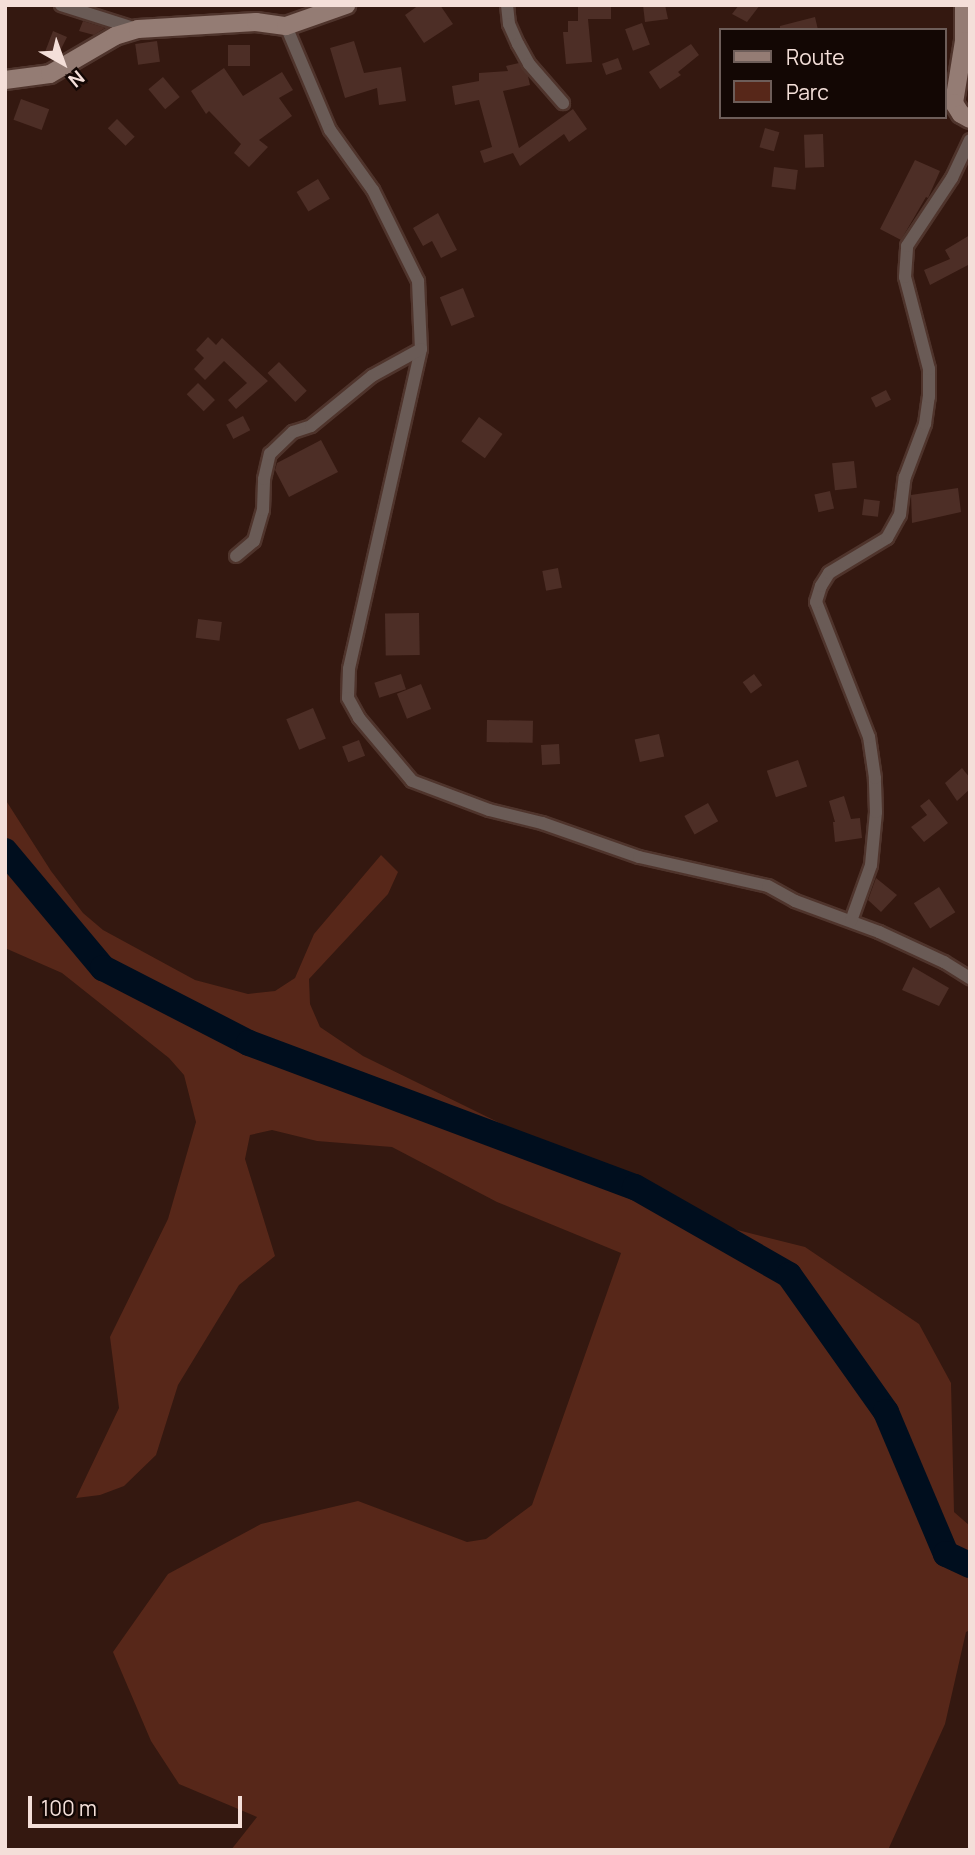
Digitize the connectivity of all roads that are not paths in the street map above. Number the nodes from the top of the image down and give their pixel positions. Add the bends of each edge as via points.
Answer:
1 (61, 5) edge
2 (346, 5) edge
3 (507, 5) edge
4 (964, 5) edge
5 (286, 26) junction
6 (138, 29) junction
7 (5, 80) edge
8 (563, 103) dead end
9 (970, 119) edge
10 (970, 140) edge
11 (421, 349) junction
12 (236, 556) dead end
13 (851, 921) junction
14 (970, 978) edge

1 - 6 street
2 - 5 street
3 - 8 street via 509,24 529,64
4 - 9 street via 964,41 954,103
5 - 6 street via 256,22
5 - 11 street via 330,130 373,190 418,281
6 - 7 street via 115,36 50,74
10 - 13 street via 952,178 907,246 905,277 929,369 929,397 925,425 905,477 900,514 887,538 829,573 816,602 869,737 875,778 871,865
11 - 12 street via 372,376 311,426 293,432 270,454 254,541
11 - 13 street via 349,669 348,698 359,719 412,781 639,857 768,886
13 - 14 street

